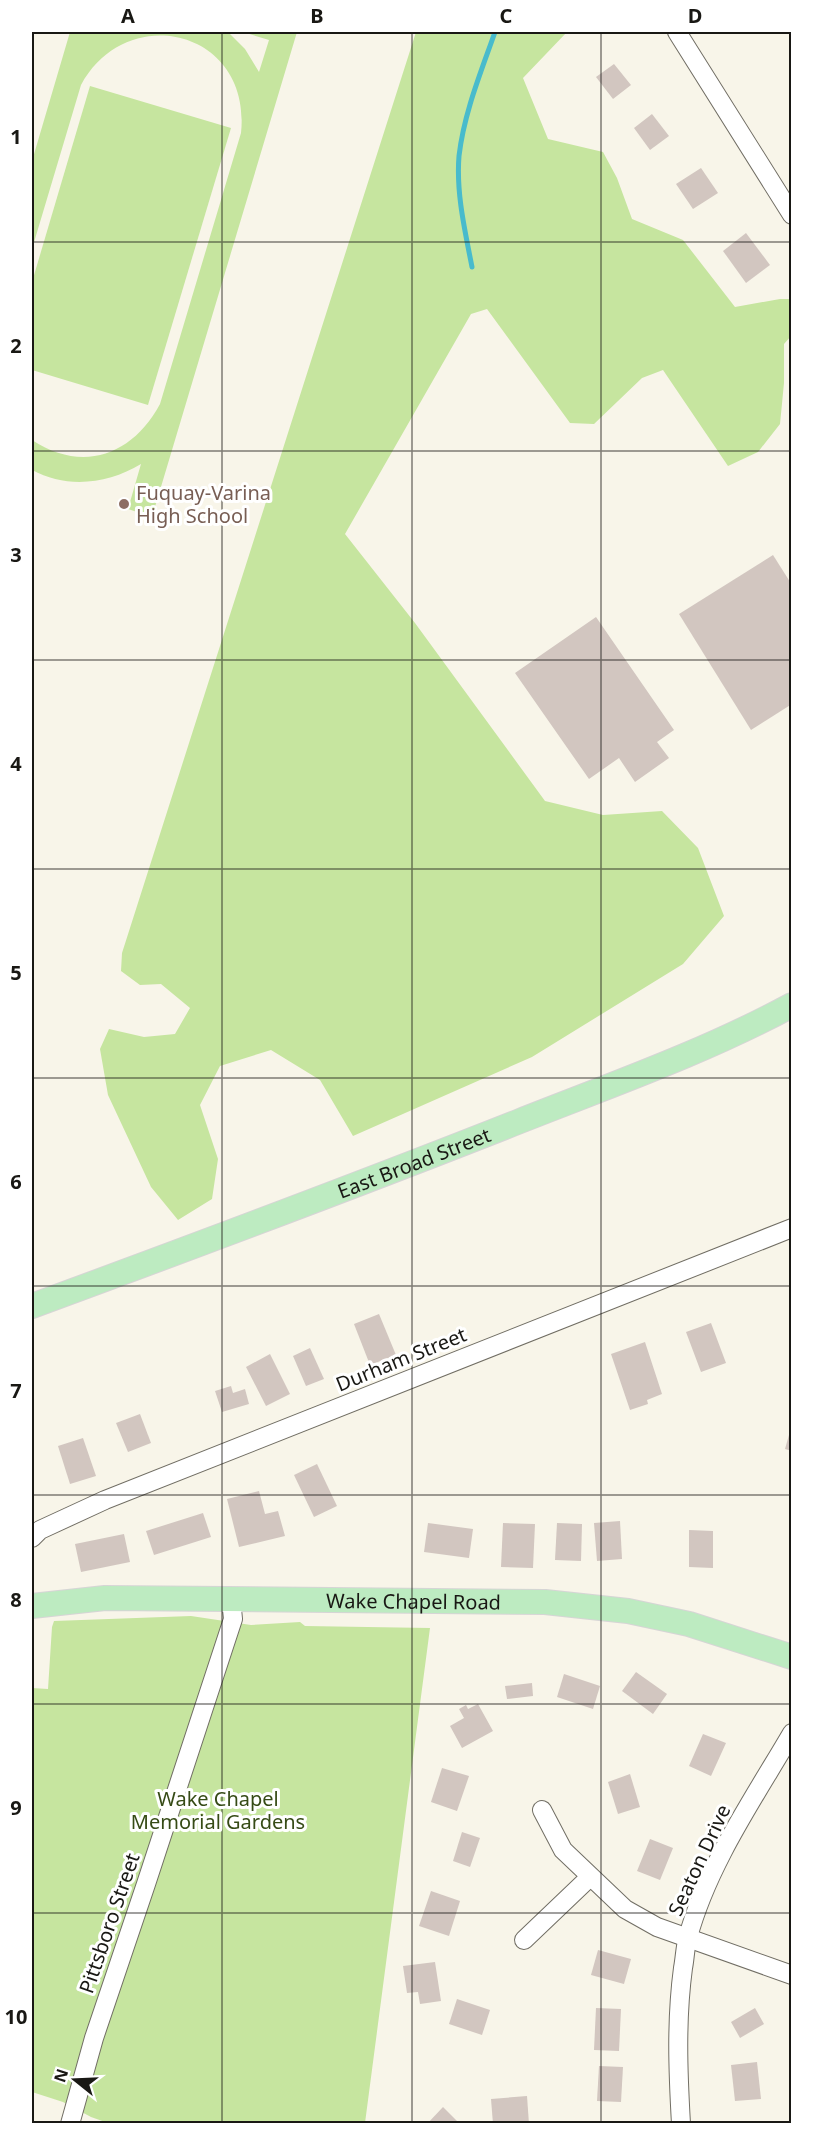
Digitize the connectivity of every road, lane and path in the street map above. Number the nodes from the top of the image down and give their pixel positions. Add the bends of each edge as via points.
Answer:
1 (677, 32) edge
2 (792, 215) edge
3 (792, 1005) edge
4 (792, 1228) edge
5 (32, 1306) edge
6 (32, 1538) edge
7 (231, 1599) junction
8 (32, 1606) edge
9 (792, 1657) edge
10 (792, 1733) edge
11 (542, 1810) dead end
12 (590, 1877) junction
13 (688, 1937) junction
14 (524, 1940) dead end
15 (792, 1975) edge
16 (70, 2124) edge
17 (681, 2124) edge

1 - 2 street
3 - 5 main road, East Broad Street via 750,1028 562,1105
4 - 6 street, Durham Street via 105,1500 40,1530
7 - 8 main road, Wake Chapel Road via 105,1598
7 - 9 main road, Wake Chapel Road via 545,1602 689,1624
7 - 16 street, Pittsboro Street via 233,1619 94,2038
10 - 13 street, Seaton Drive via 735,1830
11 - 12 street via 563,1850
12 - 13 street via 625,1910 657,1927
12 - 14 street
13 - 15 street
13 - 17 street, Seaton Drive via 677,2062

